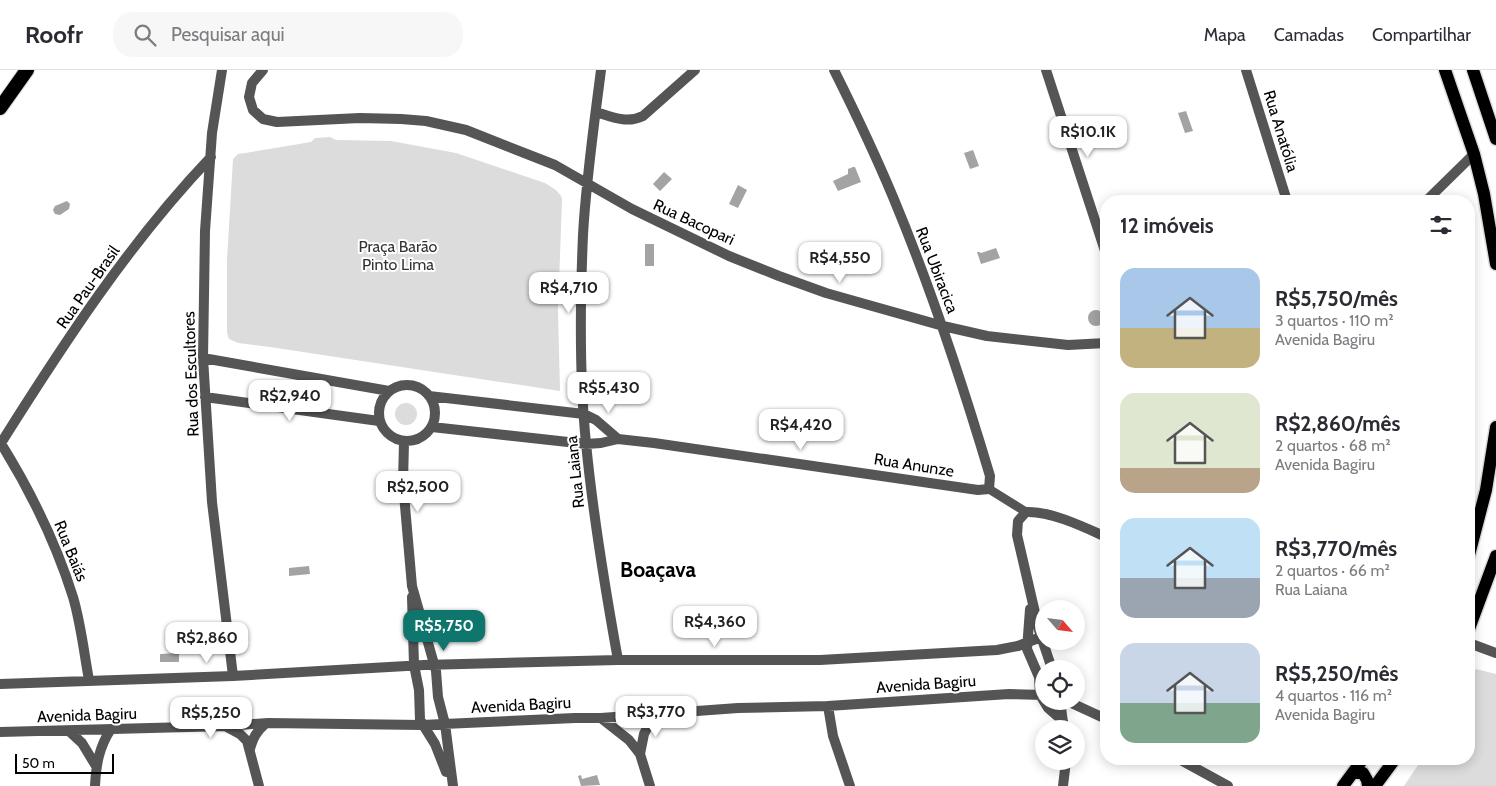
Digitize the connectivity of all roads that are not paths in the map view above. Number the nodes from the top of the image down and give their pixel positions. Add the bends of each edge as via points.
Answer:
1 (27, 70) edge
2 (222, 70) edge
3 (263, 70) edge
4 (601, 70) edge
5 (695, 70) edge
6 (834, 70) edge
7 (1046, 70) edge
8 (1246, 70) edge
9 (1445, 70) edge
10 (1473, 70) edge
11 (0, 108) edge
12 (596, 112) junction
13 (1496, 139) edge
14 (1474, 154) junction
15 (211, 158) junction
16 (587, 185) junction
17 (1285, 195) edge
18 (1432, 195) edge
19 (1100, 236) edge
20 (1496, 264) edge
21 (942, 326) junction
22 (1100, 343) edge
23 (203, 358) junction
24 (389, 391) junction
25 (430, 396) junction
26 (205, 397) junction
27 (584, 414) junction
28 (379, 421) junction
29 (432, 427) junction
30 (1496, 427) edge
31 (618, 439) junction
32 (0, 442) edge
33 (404, 442) junction
34 (586, 444) junction
35 (988, 489) junction
36 (1026, 512) junction
37 (1475, 533) edge
38 (1100, 535) edge
39 (1496, 556) edge
40 (412, 586) junction
41 (1031, 596) junction
42 (1035, 613) edge
43 (1475, 613) edge
44 (1035, 640) edge
45 (1028, 642) junction
46 (1475, 644) edge
47 (1496, 653) edge
48 (618, 660) junction
49 (434, 664) junction
50 (414, 665) junction
51 (1035, 668) edge
52 (233, 676) junction
53 (89, 680) junction
54 (0, 684) edge
55 (1035, 695) edge
56 (828, 706) junction
57 (1085, 709) edge
58 (1050, 710) edge
59 (654, 714) junction
60 (1100, 716) edge
61 (602, 718) junction
62 (1059, 720) edge
63 (265, 724) junction
64 (445, 724) junction
65 (422, 725) junction
66 (226, 726) junction
67 (111, 729) junction
68 (69, 731) junction
69 (0, 732) edge
70 (250, 750) junction
71 (640, 754) junction
72 (1190, 765) edge
73 (1359, 765) edge
74 (1391, 765) edge
75 (96, 766) junction
76 (1065, 770) edge
77 (1353, 773) junction
78 (95, 786) edge
79 (259, 786) edge
80 (452, 786) edge
81 (650, 786) edge
82 (850, 786) edge
83 (1063, 786) edge
84 (1228, 786) edge
85 (1343, 786) edge
86 (1368, 786) edge
87 (1376, 786) edge

1 - 11 highway
2 - 15 street, Rua dos Escultores
3 - 16 street, Rua Bacopari via 252,83 249,97 253,110 262,119 276,122 360,118 426,121 466,130 516,149
4 - 12 street, Rua Laiana
5 - 12 street via 635,121
6 - 21 street, Rua Ubiracica via 894,198
7 - 19 street
8 - 17 street, Rua Anatólia
9 - 14 main road
10 - 13 main road
12 - 16 street, Rua Laiana
14 - 18 street
14 - 20 main road
15 - 23 street, Rua dos Escultores via 205,231
15 - 32 street, Rua Pau-Brasil via 178,191 130,253
16 - 21 street, Rua Bacopari via 730,256 779,276
16 - 27 street, Rua Laiana via 581,328
21 - 22 street, Rua Bacopari via 1038,342
21 - 35 street, Rua Ubiracica via 990,476
23 - 24 street
23 - 26 street, Rua dos Escultores
24 - 25 street via 410,385 421,388
24 - 28 street via 380,405
25 - 27 street
25 - 29 street via 435,417
26 - 28 street
26 - 52 street, Rua dos Escultores via 212,502
27 - 31 street
27 - 34 street, Rua Laiana
28 - 33 street via 384,431
29 - 33 street via 424,436
29 - 34 street
30 - 37 main road
31 - 34 street, Rua Anunze
31 - 35 street, Rua Anunze
32 - 53 street, Rua Baiás via 28,489 53,544 73,598
33 - 40 street via 403,483
34 - 48 street, Rua Laiana via 599,551
35 - 36 street, Rua Anunze
36 - 38 street, Rua Anunze via 1048,515
36 - 41 street via 1018,521 1017,535
39 - 43 main road
40 - 49 street
40 - 50 street
41 - 42 street
41 - 45 street
44 - 45 street, Avenida Bagiru
45 - 48 street, Avenida Bagiru via 997,650 820,660
45 - 51 street via 1027,649
46 - 47 street
48 - 49 street, Avenida Bagiru
49 - 50 street, Avenida Bagiru
49 - 64 street
50 - 52 street, Avenida Bagiru
50 - 65 street
52 - 53 street, Avenida Bagiru
53 - 54 street, Avenida Bagiru
55 - 56 street, Avenida Bagiru
56 - 59 street, Avenida Bagiru
56 - 82 street via 833,736
57 - 60 street
58 - 62 street
59 - 61 street, Avenida Bagiru
59 - 71 street via 644,734
61 - 64 street, Avenida Bagiru
61 - 71 street via 630,740
63 - 65 street, Avenida Bagiru
63 - 66 street, Avenida Bagiru
63 - 70 street via 257,731
64 - 65 street, Avenida Bagiru
64 - 80 street
65 - 80 street via 435,744
66 - 67 street, Avenida Bagiru
66 - 70 street via 240,734
67 - 68 street, Avenida Bagiru
67 - 75 street via 101,746
68 - 69 street, Avenida Bagiru
68 - 75 street via 82,743
70 - 79 street
71 - 81 street
72 - 84 street
73 - 77 main road
74 - 87 main road
75 - 78 street
76 - 83 street
77 - 85 main road
77 - 86 main road via 1363,774

